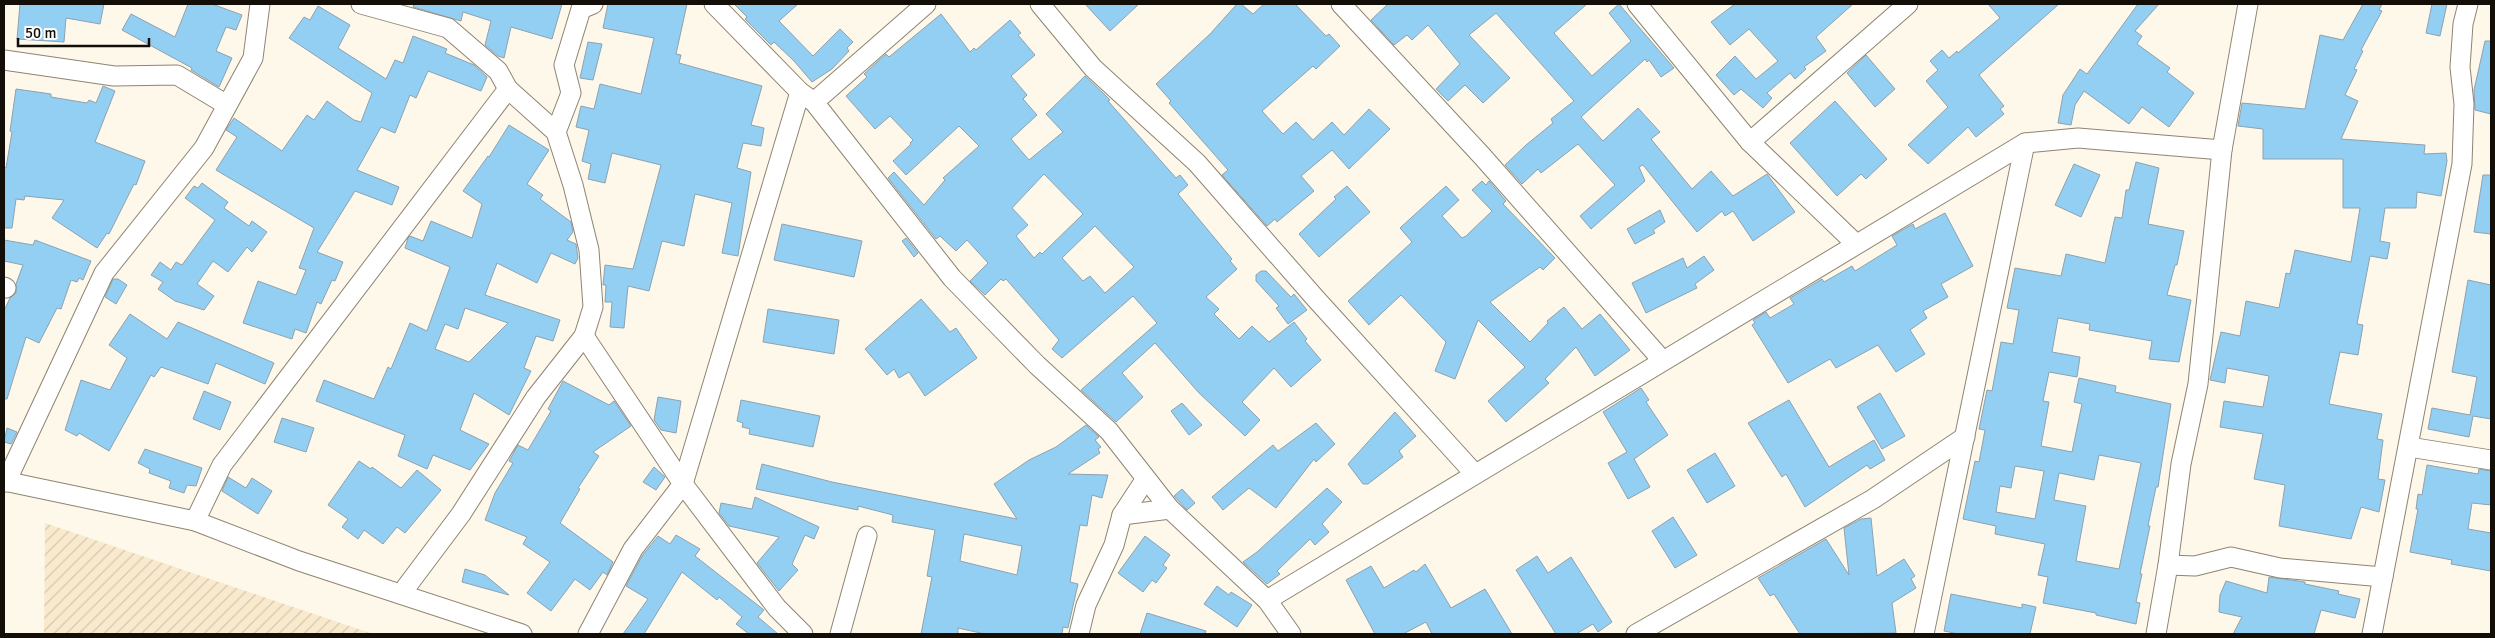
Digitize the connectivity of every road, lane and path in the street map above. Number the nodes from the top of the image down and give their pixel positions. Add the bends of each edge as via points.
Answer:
1 (260, 4) edge
2 (362, 4) edge
3 (593, 4) edge
4 (714, 4) edge
5 (926, 4) edge
6 (1040, 4) edge
7 (1341, 4) edge
8 (1637, 4) edge
9 (1908, 4) edge
10 (2248, 4) edge
11 (2468, 4) edge
12 (4, 60) edge
13 (508, 89) junction
14 (807, 97) junction
15 (227, 105) junction
16 (556, 132) junction
17 (1750, 142) junction
18 (2025, 143) junction
19 (2222, 150) junction
20 (1856, 244) junction
21 (584, 336) junction
22 (1662, 360) junction
23 (1965, 437) junction
24 (2409, 447) junction
25 (2491, 460) edge
26 (1474, 474) junction
27 (1145, 480) junction
28 (5, 482) edge
29 (683, 484) junction
30 (1170, 509) junction
31 (1122, 516) junction
32 (195, 521) junction
33 (867, 536) dead end
34 (2168, 565) junction
35 (2383, 577) junction
36 (401, 594) junction
37 (1267, 600) junction
38 (522, 634) edge
39 (588, 634) edge
40 (803, 634) edge
41 (840, 634) edge
42 (1079, 634) edge
43 (1291, 634) edge
44 (1636, 634) edge
45 (1924, 634) edge
46 (2156, 634) edge
47 (2372, 634) edge

1 - 15 street via 253,58
2 - 13 street via 448,28 498,71
3 - 16 street via 580,9 570,41 564,65 571,93
4 - 14 street
5 - 14 street
6 - 26 street via 1093,68 1197,163
7 - 22 street via 1482,156
8 - 17 street
9 - 17 street
10 - 19 street
11 - 24 street via 2460,67 2464,104 2462,164
12 - 15 street via 114,76 177,75
13 - 16 street
13 - 32 street via 222,465
14 - 27 street via 952,278 1037,365 1109,432
14 - 29 street
15 - 28 street via 204,148 104,273
16 - 21 street via 589,250 593,307
17 - 20 street
18 - 19 street via 2078,138
18 - 20 street
18 - 23 street
19 - 34 street via 2198,384 2180,464
20 - 22 street
21 - 29 street
21 - 36 street via 536,397 461,514
22 - 26 street
23 - 44 street via 1873,499
23 - 45 street
24 - 25 street
24 - 35 street
26 - 37 street
27 - 30 street
27 - 31 street
28 - 32 street
29 - 39 street via 633,549
29 - 40 street via 777,608
30 - 31 street
30 - 37 street
31 - 42 street via 1114,546 1086,605
32 - 36 street via 299,561
33 - 41 street
34 - 35 street via 2195,566 2231,558 2280,568
34 - 46 street
35 - 47 street
36 - 38 street
37 - 43 street

